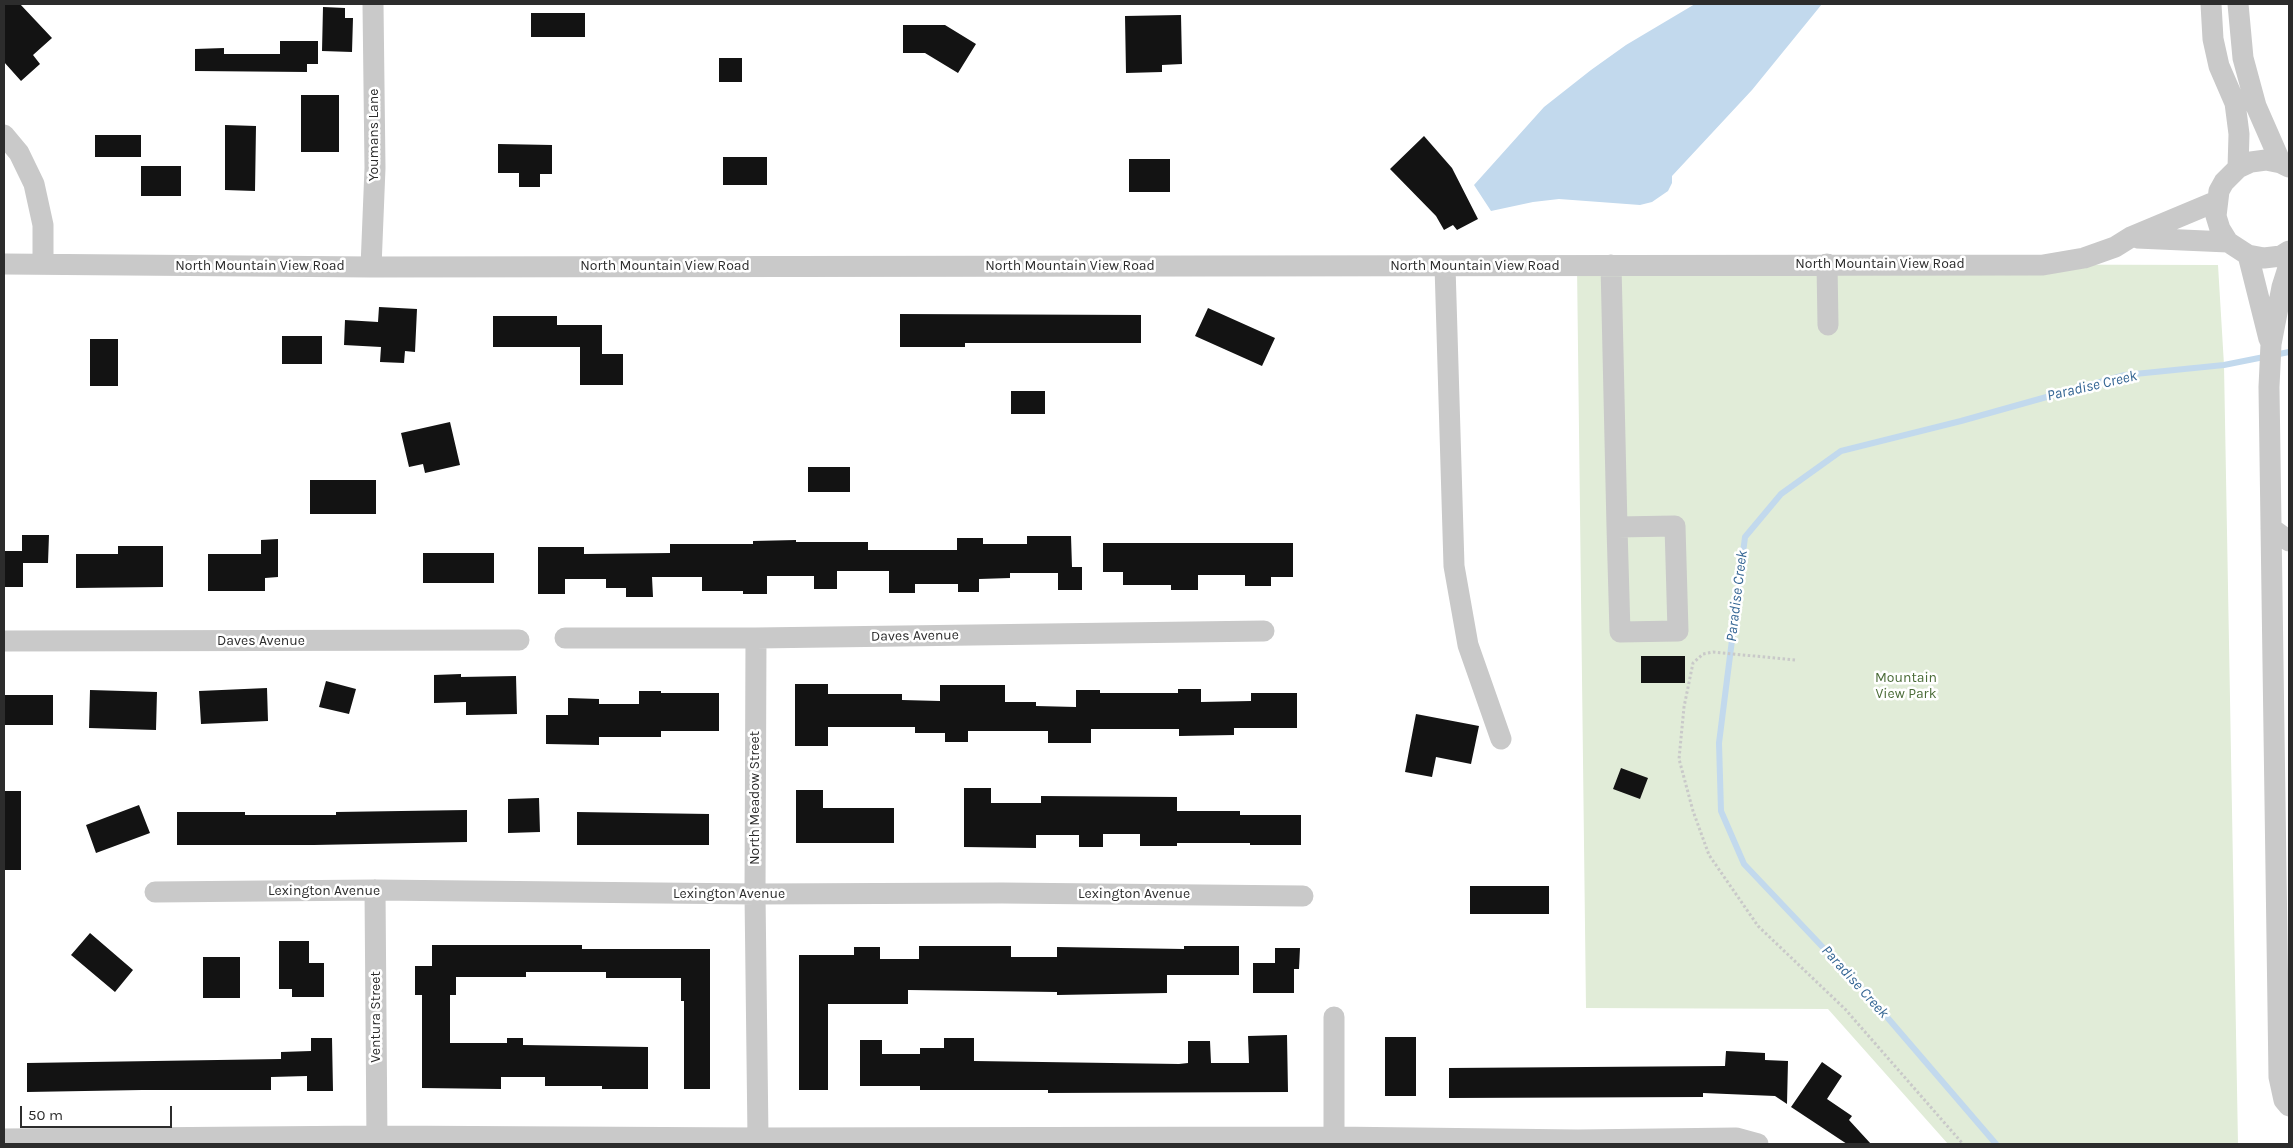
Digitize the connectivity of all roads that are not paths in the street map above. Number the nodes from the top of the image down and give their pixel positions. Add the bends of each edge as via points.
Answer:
1 (373, 4) edge
2 (2211, 4) edge
3 (2238, 4) edge
4 (4, 135) edge
5 (2285, 165) edge
6 (2238, 168) junction
7 (2216, 201) junction
8 (2131, 237) junction
9 (2228, 242) junction
10 (2289, 251) edge
11 (2248, 255) junction
12 (4, 264) edge
13 (43, 264) junction
14 (1827, 264) junction
15 (1611, 265) junction
16 (2289, 265) edge
17 (371, 266) junction
18 (1445, 266) junction
19 (1828, 325) dead end
20 (2271, 344) junction
21 (1617, 527) junction
22 (2271, 528) junction
23 (2289, 541) edge
24 (1264, 631) dead end
25 (565, 638) dead end
26 (756, 638) junction
27 (519, 640) dead end
28 (4, 641) edge
29 (1501, 738) dead end
30 (375, 890) junction
31 (155, 892) dead end
32 (754, 894) junction
33 (1303, 896) dead end
34 (1334, 1016) dead end
35 (2289, 1106) edge
36 (758, 1138) junction
37 (4, 1139) edge
38 (377, 1140) edge
39 (1334, 1141) edge
40 (1578, 1142) edge
41 (1758, 1144) edge

1 - 17 street, Youmans Lane via 375,168
2 - 6 street via 2219,66 2235,103 2239,134
3 - 5 street via 2243,58 2256,106
4 - 13 street via 19,152 34,184 42,225
5 - 6 street via 2266,160
6 - 7 street via 2224,182
7 - 8 street, North Mountain View Road
7 - 9 street via 2220,230
8 - 9 street
8 - 14 street, North Mountain View Road via 2115,247 2084,258 2043,264
9 - 11 street
10 - 11 street via 2281,256 2264,258
11 - 20 street
12 - 13 street, North Mountain View Road
13 - 17 street, North Mountain View Road
14 - 15 street, North Mountain View Road
14 - 19 street
15 - 18 street, North Mountain View Road
15 - 21 street
16 - 20 street
17 - 18 street, North Mountain View Road
18 - 29 street via 1454,566 1468,645
20 - 22 street
21 - 21 street via 1620,632 1678,631 1676,526
22 - 23 street
22 - 35 street via 2279,1077 2284,1100
24 - 26 street, Daves Avenue
25 - 26 street, Daves Avenue
26 - 32 street, North Meadow Street
27 - 28 street, Daves Avenue
30 - 31 street, Lexington Avenue
30 - 32 street, Lexington Avenue
30 - 38 street, Ventura Street
32 - 33 street, Lexington Avenue
32 - 36 street, North Meadow Street
34 - 39 street
36 - 38 street
36 - 39 street
37 - 38 street
39 - 40 street
40 - 41 street via 1736,1138

